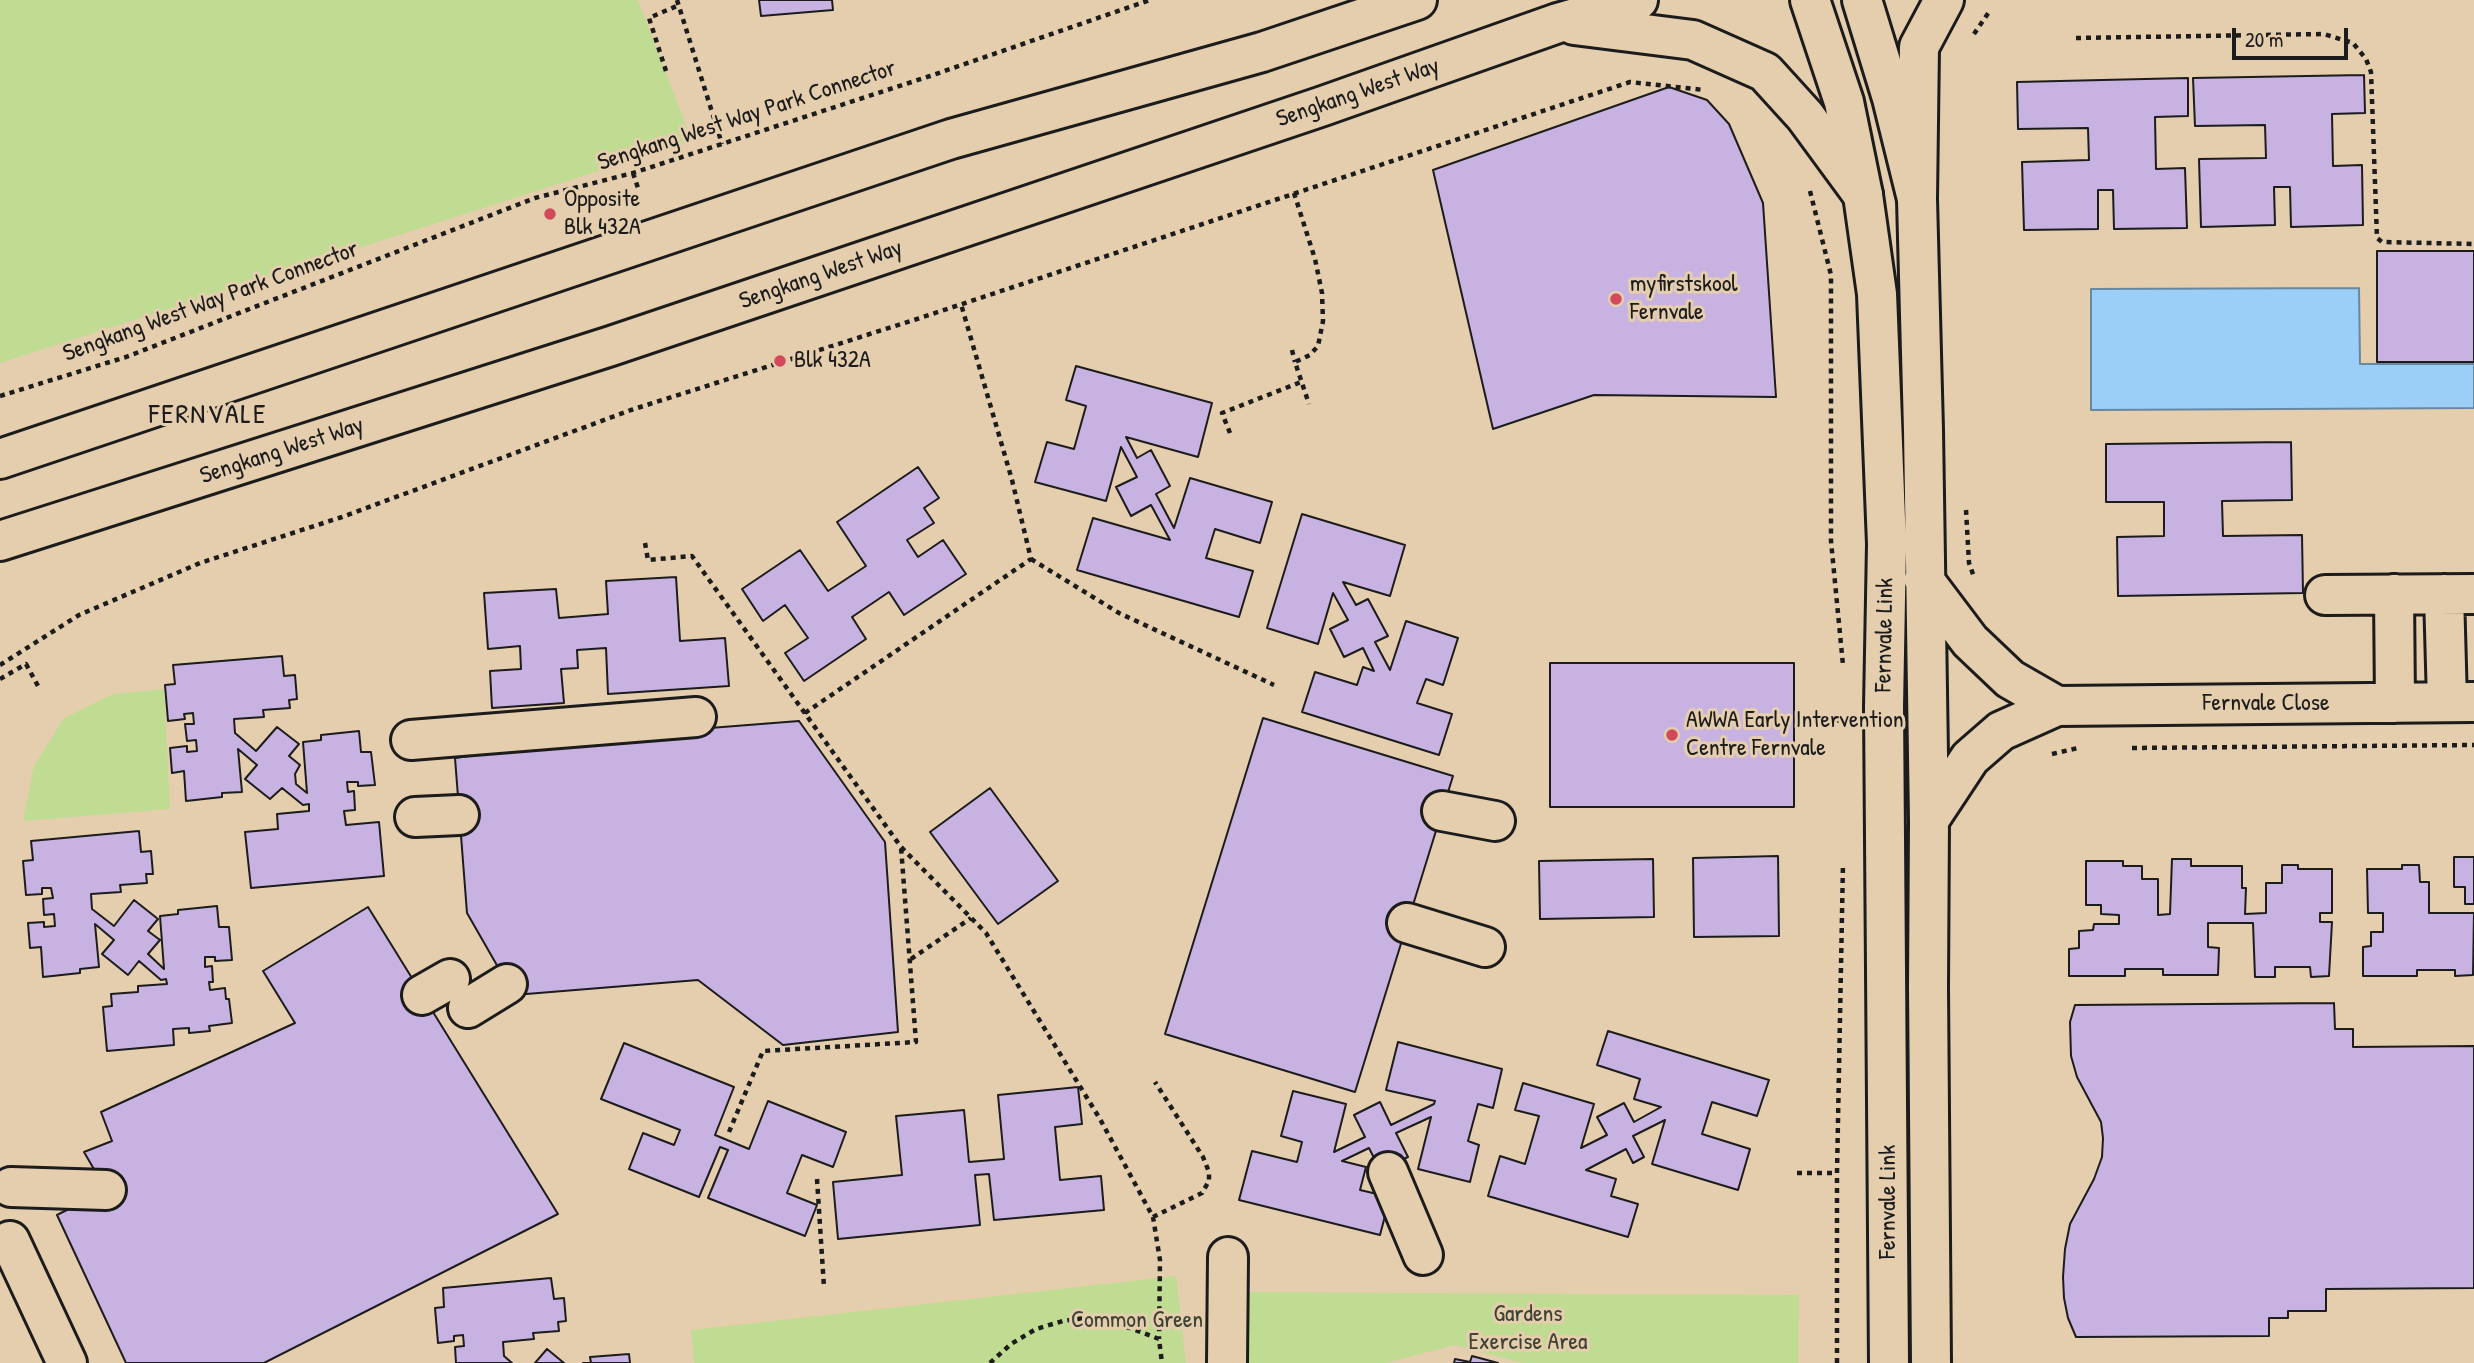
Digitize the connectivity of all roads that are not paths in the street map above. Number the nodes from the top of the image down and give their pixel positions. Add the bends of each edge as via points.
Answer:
1 (1417, 0) edge
2 (1638, 0) edge
3 (1810, 0) edge
4 (1862, 0) edge
5 (1944, 0) edge
6 (1558, 23) junction
7 (1863, 195) junction
8 (1917, 198) junction
9 (0, 458) edge
10 (9, 543) edge
11 (1924, 580) junction
12 (2394, 594) junction
13 (2459, 594) edge
14 (2325, 595) dead end
15 (2460, 702) edge
16 (2395, 703) junction
17 (2057, 706) junction
18 (696, 717) dead end
19 (411, 740) dead end
20 (1442, 811) dead end
21 (459, 815) dead end
22 (415, 817) dead end
23 (1929, 820) junction
24 (1495, 821) dead end
25 (1407, 923) dead end
26 (1485, 947) dead end
27 (507, 984) dead end
28 (447, 994) dead end
29 (1388, 1172) dead end
30 (11, 1187) dead end
31 (106, 1190) dead end
32 (10, 1241) dead end
33 (1423, 1255) dead end
34 (1228, 1257) dead end
35 (67, 1363) edge
36 (1227, 1363) edge
37 (1889, 1363) edge
38 (1931, 1363) edge

1 - 9 main road via 1262,52 951,139
2 - 6 main road, Sengkang West Way
3 - 7 main road, Fernvale Link via 1844,102
4 - 8 main road, Fernvale Link
5 - 8 main road via 1919,47
6 - 7 main road via 1693,40 1765,72 1805,116
6 - 10 main road, Sengkang West Way via 611,346
7 - 37 main road, Fernvale Link via 1877,293 1887,544
8 - 11 main road, Fernvale Link
11 - 17 main road via 1970,641 2010,678
11 - 23 main road, Fernvale Link
12 - 13 main road
12 - 14 main road
12 - 16 main road
13 - 15 main road
15 - 16 main road, Fernvale Close
16 - 17 main road, Fernvale Close
17 - 23 main road, Fernvale Close via 2001,731 1970,758
18 - 19 main road
20 - 24 main road
21 - 22 main road
23 - 38 main road, Fernvale Link
25 - 26 main road
27 - 28 main road
29 - 33 main road
30 - 31 main road
32 - 35 main road
34 - 36 main road

